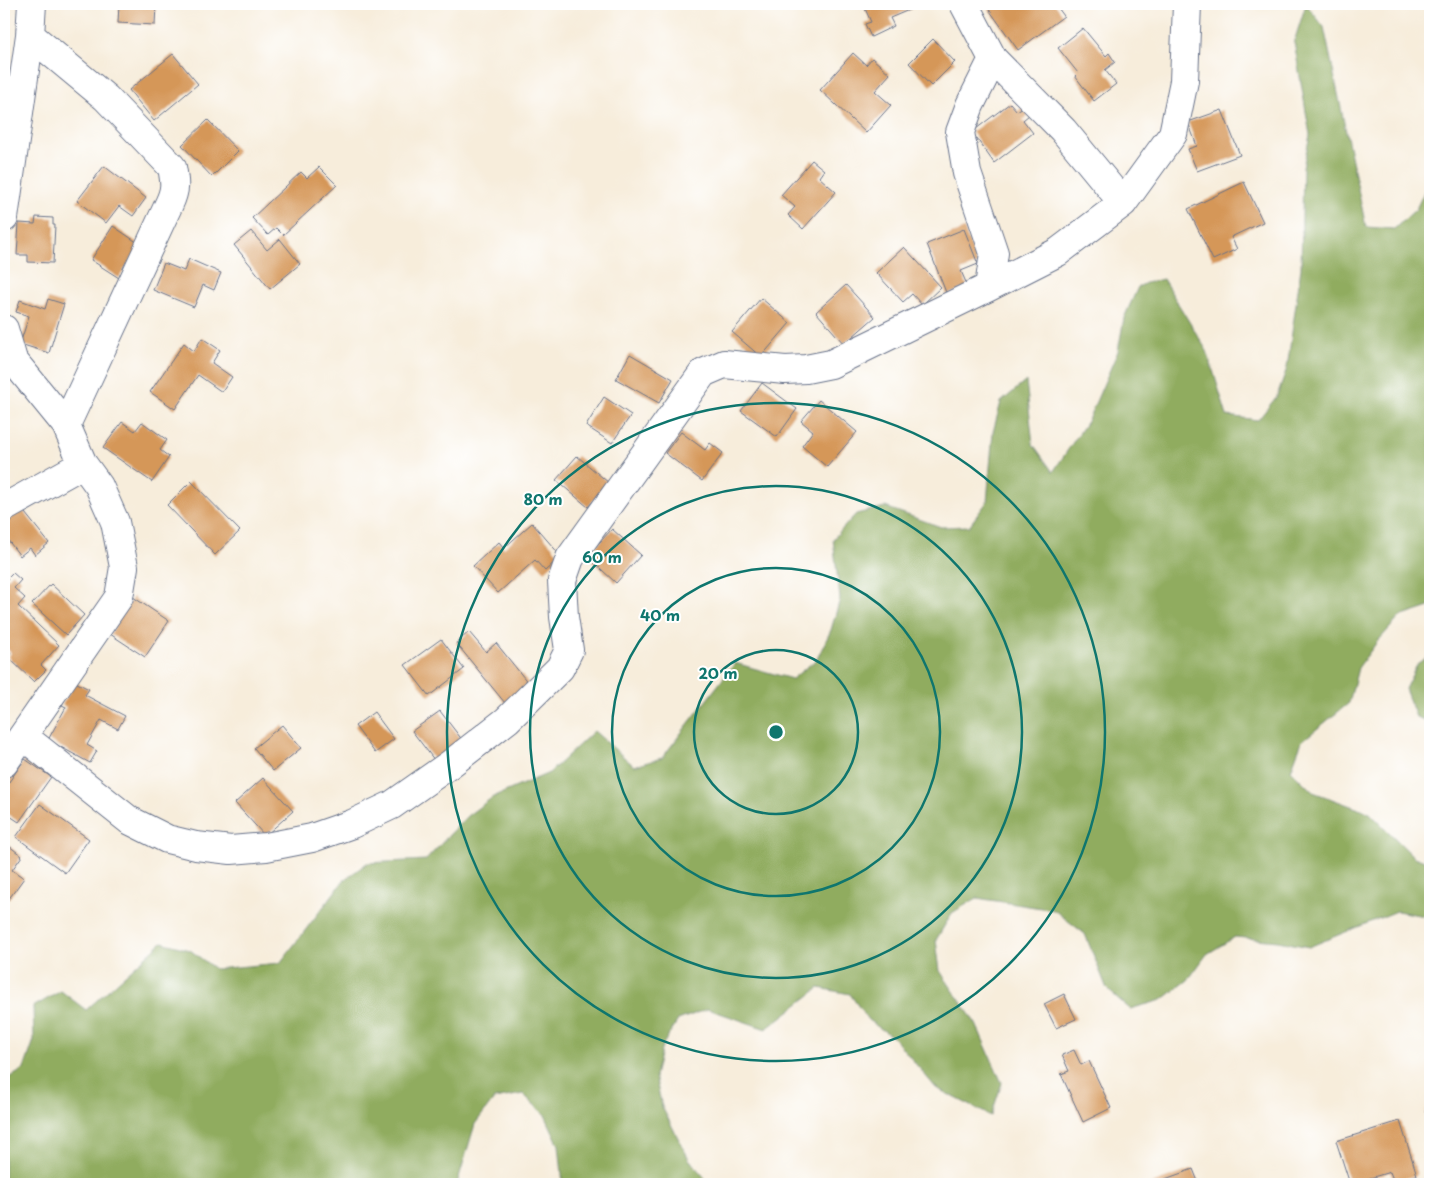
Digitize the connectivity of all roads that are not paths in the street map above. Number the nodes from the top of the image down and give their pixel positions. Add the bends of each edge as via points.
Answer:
1 (32, 4) edge
2 (964, 4) edge
3 (1187, 4) edge
4 (30, 35) junction
5 (993, 59) junction
6 (1123, 202) junction
7 (4, 218) edge
8 (989, 287) junction
9 (4, 329) edge
10 (66, 425) junction
11 (82, 464) junction
12 (4, 508) edge
13 (23, 736) junction
14 (4, 763) edge

1 - 4 street
2 - 5 street
3 - 6 street via 1184,81 1173,134
4 - 7 street
4 - 10 street via 106,98 172,167 174,179 175,191
5 - 6 street via 1063,130
5 - 8 street via 960,132 967,173 994,253
6 - 8 street via 1058,252
8 - 13 street via 831,364 785,370 724,364 704,373 570,558 562,581 569,650 560,668 507,720 456,759 392,805 352,824 312,838 249,849 205,847 167,839 129,820
9 - 10 street via 13,360
10 - 11 street
11 - 12 street
11 - 13 street via 99,486 115,522 124,567 119,597
13 - 14 street

